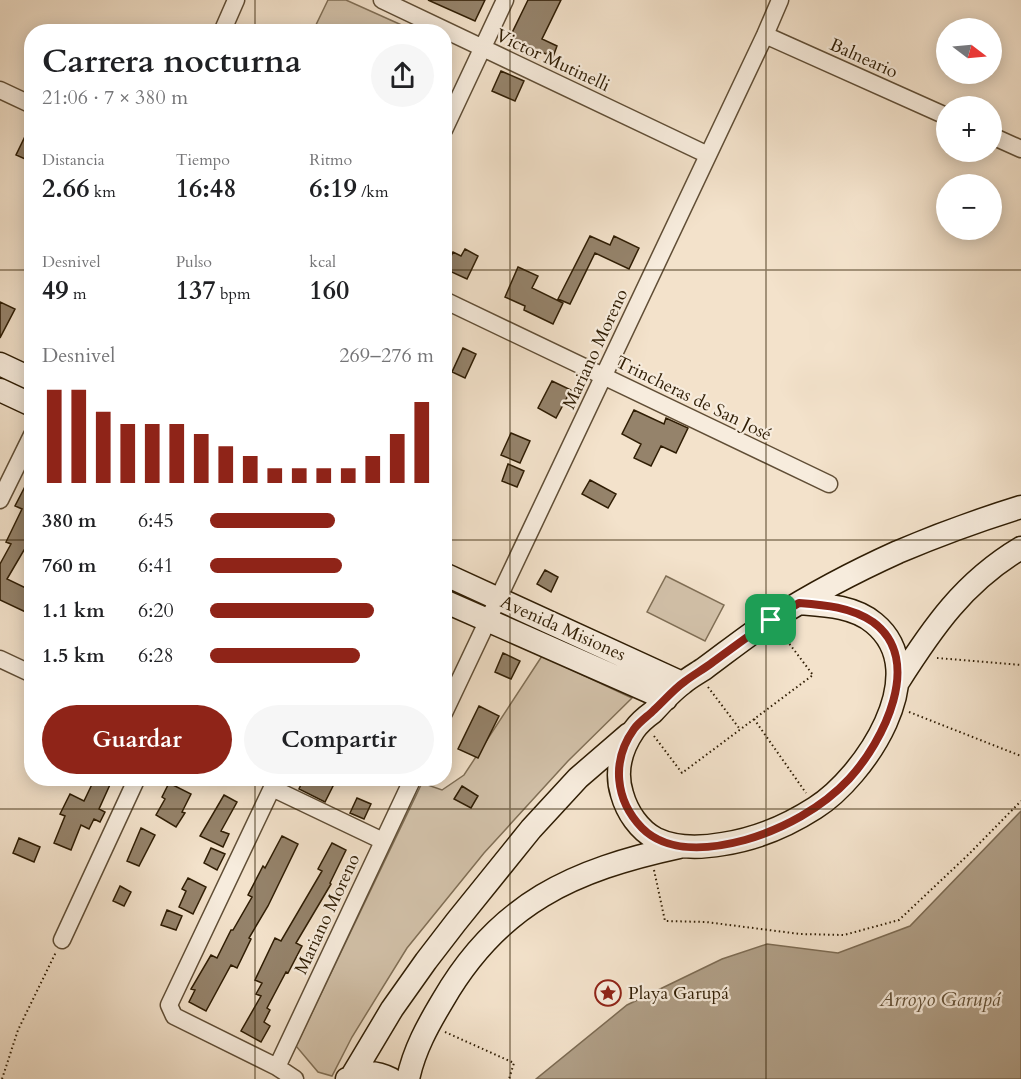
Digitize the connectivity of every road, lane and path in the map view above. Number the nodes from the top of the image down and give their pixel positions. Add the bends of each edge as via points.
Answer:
1 (237, 0) edge
2 (382, 0) edge
3 (506, 0) edge
4 (780, 0) edge
5 (226, 24) edge
6 (434, 24) edge
7 (452, 33) edge
8 (765, 35) junction
9 (483, 47) junction
10 (0, 90) edge
11 (24, 101) edge
12 (936, 112) edge
13 (452, 113) edge
14 (1002, 140) edge
15 (1021, 149) edge
16 (708, 155) junction
17 (452, 304) edge
18 (0, 364) edge
19 (24, 375) edge
20 (604, 376) junction
21 (0, 390) edge
22 (24, 401) edge
23 (24, 451) edge
24 (829, 484) dead end
25 (0, 500) edge
26 (1021, 507) edge
27 (1021, 548) edge
28 (452, 578) edge
29 (498, 600) junction
30 (799, 603) junction
31 (452, 605) edge
32 (771, 620) junction
33 (488, 621) junction
34 (915, 656) junction
35 (0, 659) edge
36 (1021, 665) edge
37 (24, 670) edge
38 (690, 678) junction
39 (898, 682) junction
40 (452, 696) edge
41 (666, 699) junction
42 (892, 705) junction
43 (753, 718) junction
44 (639, 725) junction
45 (739, 728) junction
46 (1021, 756) edge
47 (133, 786) edge
48 (271, 786) edge
49 (278, 786) edge
50 (409, 786) edge
51 (1021, 801) edge
52 (816, 807) junction
53 (382, 841) junction
54 (679, 847) junction
55 (650, 853) junction
56 (62, 940) joint
57 (428, 1024) junction
58 (277, 1067) junction
59 (349, 1078) edge
60 (2, 1079) edge
61 (295, 1079) edge
62 (391, 1079) edge
63 (408, 1079) edge
64 (509, 1079) edge

1 - 5 street
2 - 6 street, Victor Mutinelli
3 - 9 street
4 - 8 street, Mariano Moreno
7 - 9 street, Victor Mutinelli
8 - 12 street, Balneario
8 - 16 street, Mariano Moreno
9 - 13 street
9 - 16 street, Victor Mutinelli
10 - 11 street
14 - 15 street
16 - 20 street, Mariano Moreno
17 - 20 street, Trincheras de San José
18 - 19 main road
20 - 24 street, Trincheras de San José
20 - 29 street, Mariano Moreno
21 - 22 main road
23 - 25 street
26 - 30 main road via 898,553
27 - 34 main road via 970,585
28 - 29 main road, Avenida Misiones
29 - 33 street, Mariano Moreno
29 - 38 main road, Avenida Misiones
30 - 32 main road
30 - 39 main road via 846,609 874,623 888,639 895,656
31 - 33 main road, Avenida Misiones
32 - 38 main road
32 - 43 path via 813,675
33 - 40 street, Mariano Moreno
33 - 41 main road, Avenida Misiones
34 - 36 path
34 - 39 main road
35 - 37 street
38 - 41 main road
38 - 45 path
39 - 42 main road
41 - 44 main road
42 - 46 path
42 - 52 main road via 869,753 849,779
43 - 45 path
43 - 52 path
44 - 45 path via 682,772
44 - 54 main road via 618,768 624,801 634,820 650,836
44 - 59 main road via 578,778 531,829 426,961
47 - 56 street
48 - 58 street via 169,1005 174,1016
49 - 53 street
50 - 53 street, Mariano Moreno
51 - 55 path via 899,920 844,935 665,921
52 - 54 main road via 764,834 737,842
53 - 58 street, Mariano Moreno
54 - 55 main road
55 - 57 main road via 576,877 524,906 482,945 455,979
56 - 60 path via 18,1030
57 - 63 main road
57 - 64 path via 514,1063
58 - 61 street
59 - 62 main road via 366,1073

